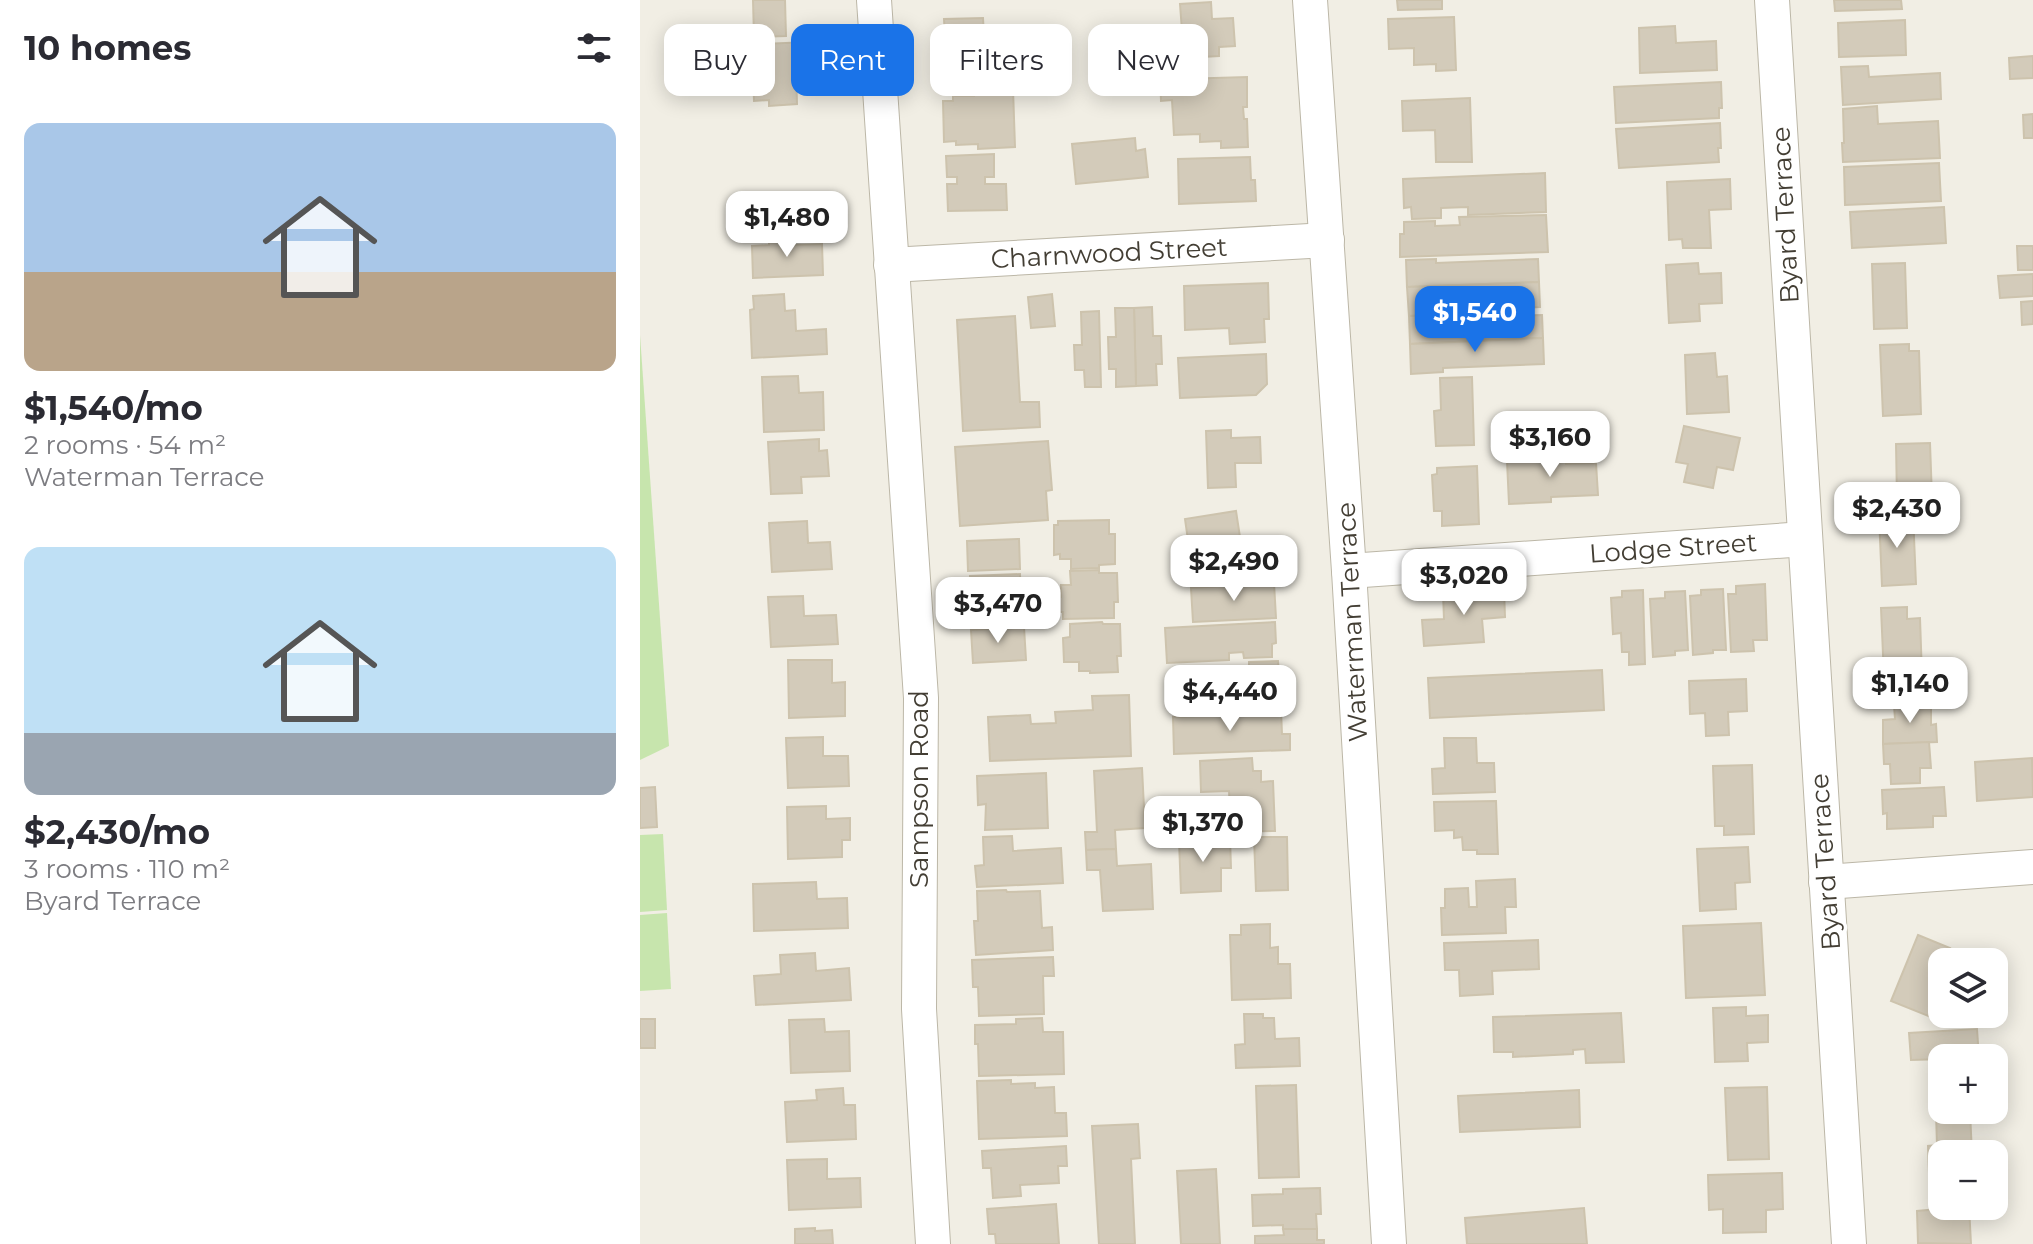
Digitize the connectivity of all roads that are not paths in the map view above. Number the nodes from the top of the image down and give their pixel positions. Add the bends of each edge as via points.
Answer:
1 (874, 0) edge
2 (1310, 0) edge
3 (1772, 0) edge
4 (1327, 240) junction
5 (891, 265) junction
6 (1805, 539) junction
7 (1349, 571) junction
8 (2033, 867) edge
9 (1826, 882) junction
10 (933, 1244) edge
11 (1389, 1244) edge
12 (1849, 1244) edge

1 - 5 street, Sampson Road
2 - 4 street, Waterman Terrace
3 - 6 street, Byard Terrace
4 - 5 street, Charnwood Street
4 - 7 street, Waterman Terrace
5 - 10 street, Sampson Road via 921,698 919,1009
6 - 7 street, Lodge Street
6 - 9 street, Byard Terrace
7 - 11 street, Waterman Terrace
8 - 9 street
9 - 12 street, Byard Terrace

